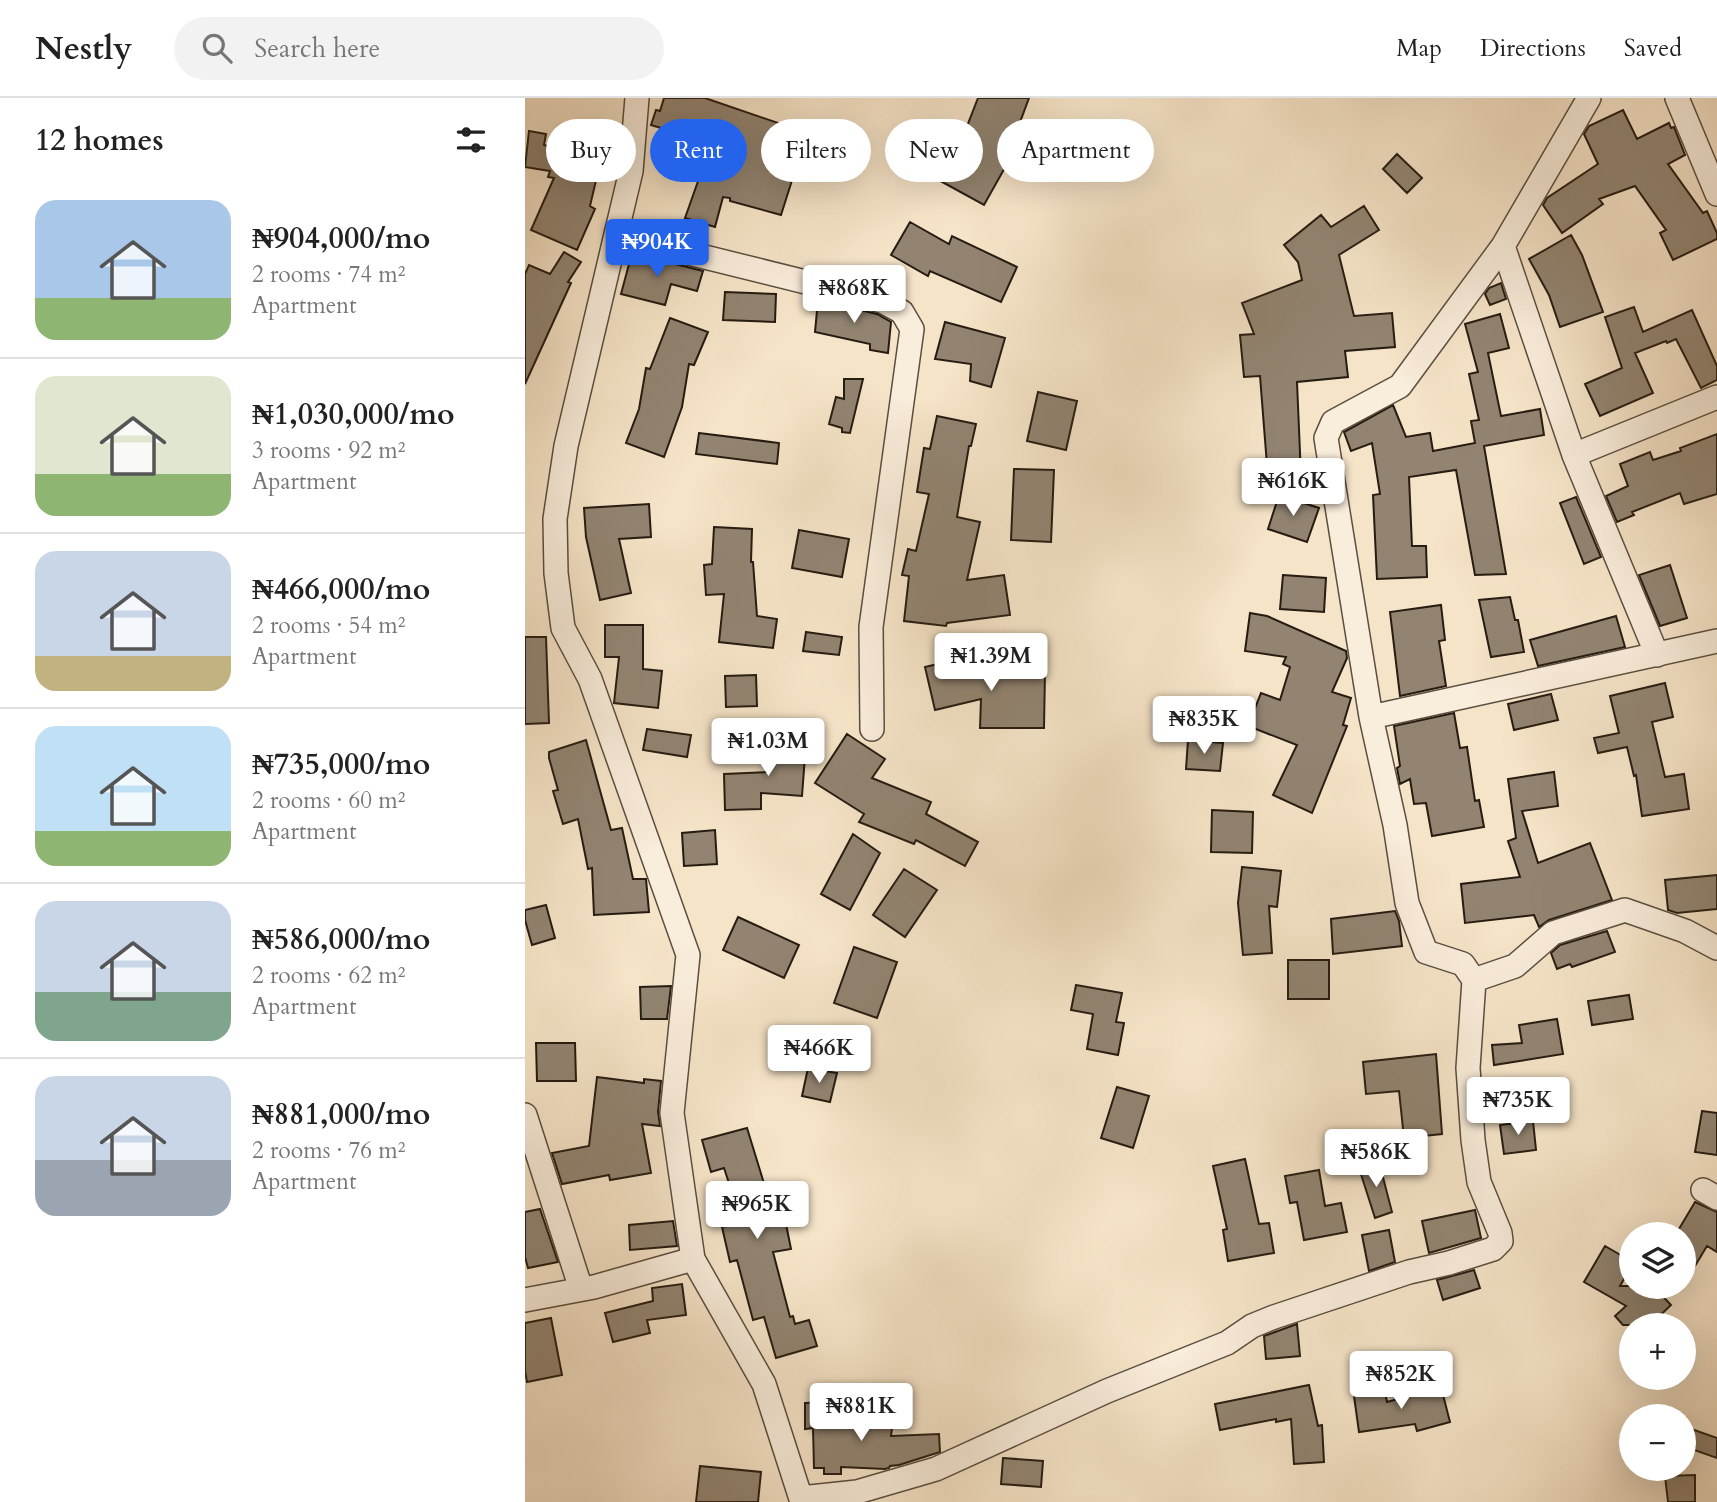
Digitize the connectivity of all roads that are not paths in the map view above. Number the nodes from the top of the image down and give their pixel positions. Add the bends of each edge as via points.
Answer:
1 (637, 98) edge
2 (1589, 98) edge
3 (1677, 98) edge
4 (1714, 179) edge
5 (616, 235) junction
6 (1503, 246) junction
7 (1717, 397) edge
8 (1574, 456) junction
9 (1717, 641) edge
10 (1657, 655) junction
11 (1371, 717) junction
12 (872, 729) dead end
13 (1717, 948) edge
14 (1474, 980) junction
15 (525, 1115) edge
16 (694, 1259) junction
17 (581, 1289) junction
18 (525, 1300) edge
19 (801, 1500) edge

1 - 5 street via 631,171
2 - 6 street
3 - 4 street
5 - 12 street via 882,301 901,312 912,329 871,628
5 - 16 street via 566,446 555,519 556,573 563,628 590,679 688,955 671,1113
6 - 8 street
6 - 11 street via 1400,386 1333,422 1327,438
7 - 8 street
8 - 10 street
9 - 10 street
10 - 11 street
11 - 14 street via 1407,903 1426,952 1463,964
13 - 14 street via 1625,910 1553,933 1515,966
14 - 19 street via 1468,1068 1479,1182 1500,1233 1501,1241 1493,1249 1274,1317 1227,1343 1107,1391 936,1469 857,1492
15 - 17 street
16 - 17 street
16 - 19 street via 764,1384
17 - 18 street

